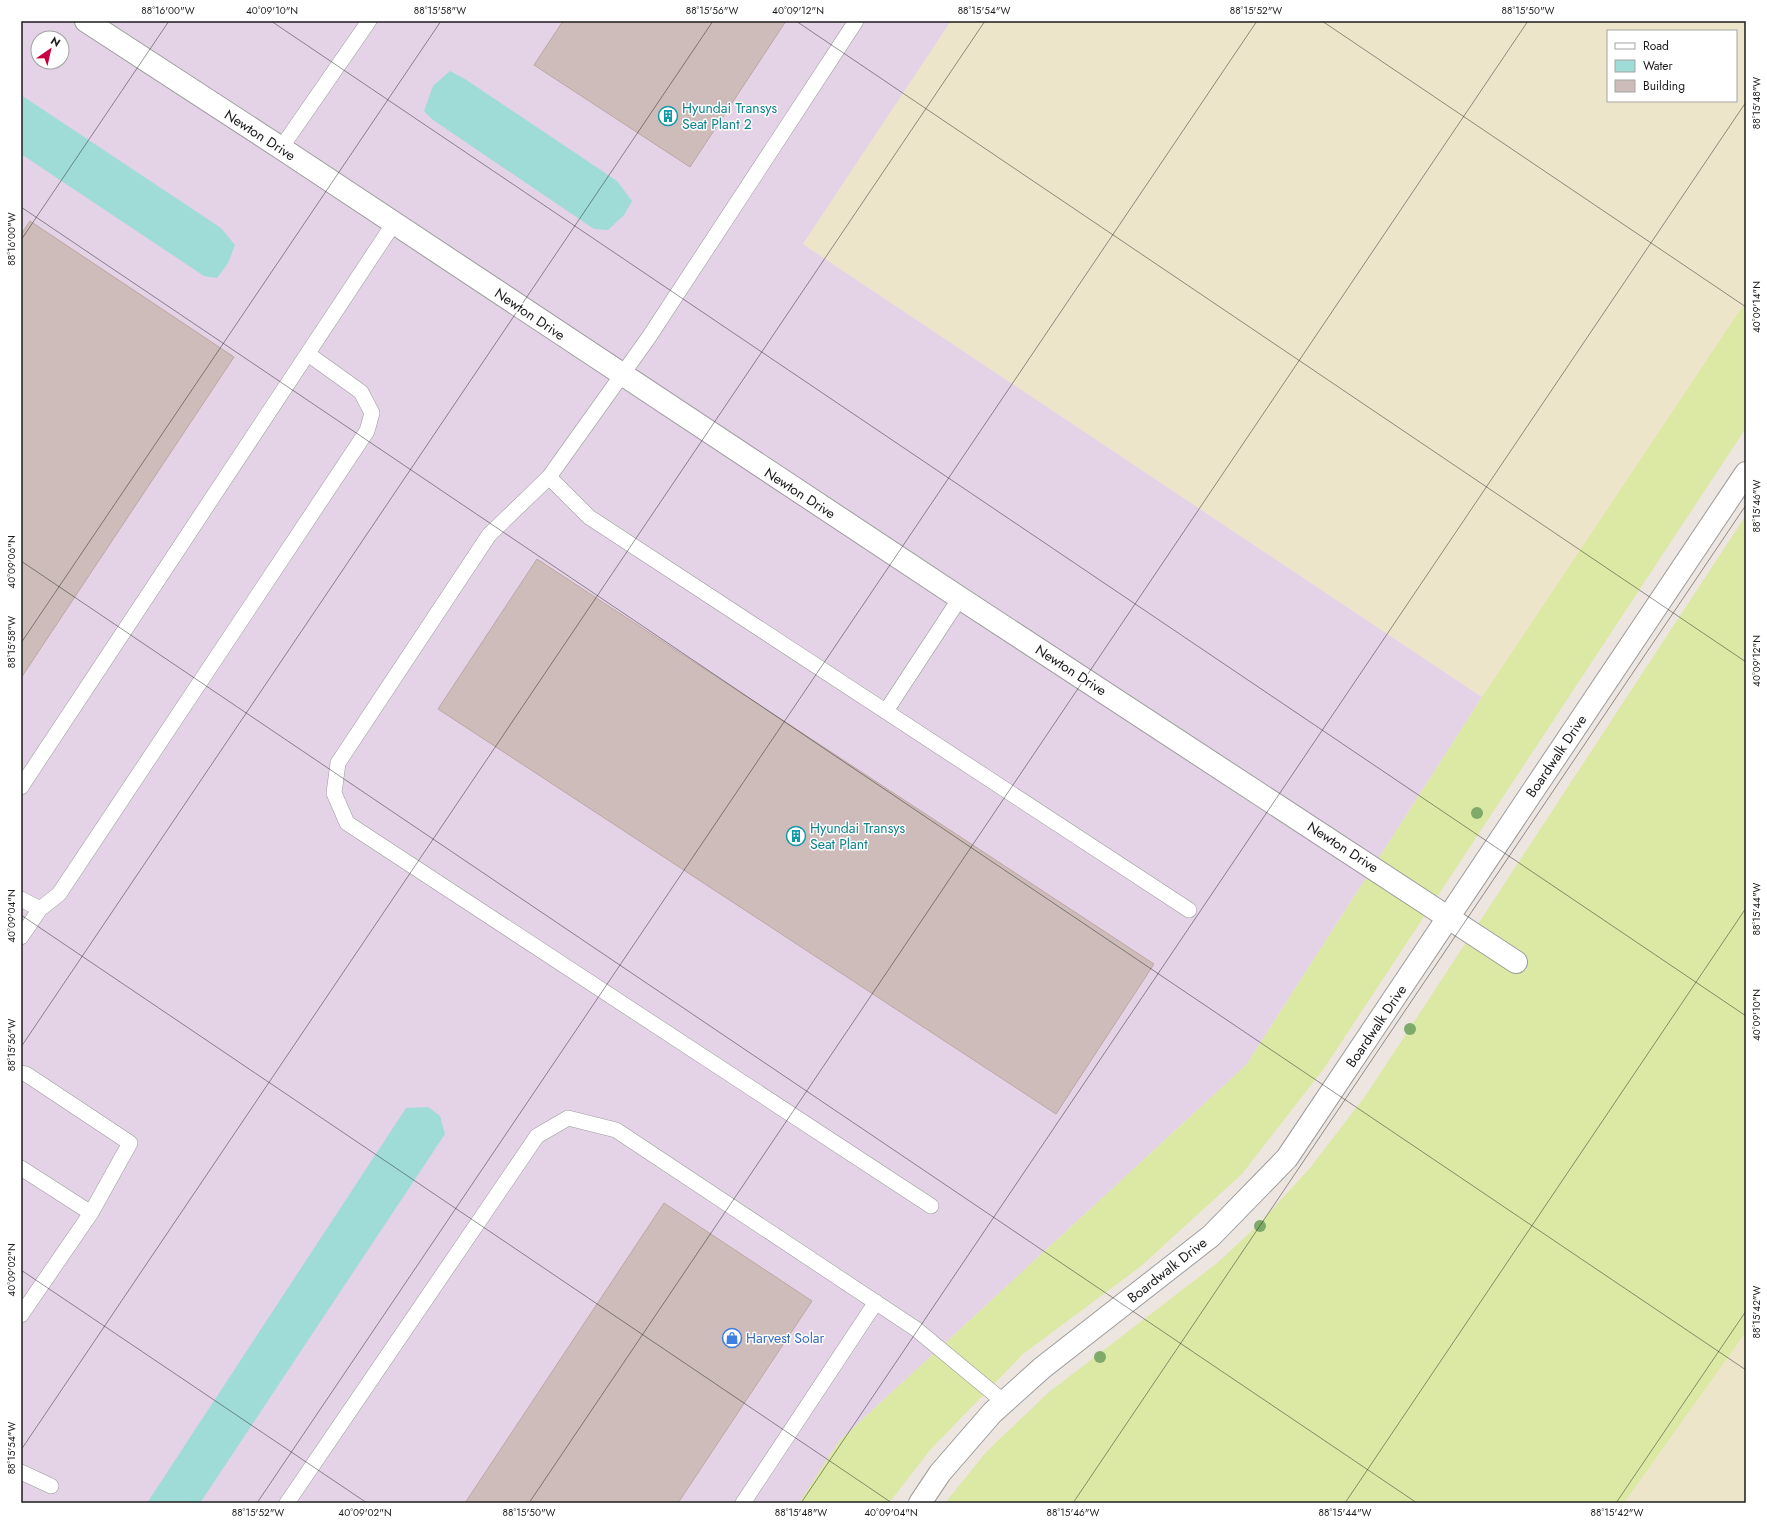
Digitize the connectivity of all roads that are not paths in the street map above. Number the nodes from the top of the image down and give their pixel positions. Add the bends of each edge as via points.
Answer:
1 (86, 21) edge
2 (369, 21) edge
3 (856, 21) edge
4 (282, 148) junction
5 (394, 223) junction
6 (308, 354) junction
7 (621, 374) junction
8 (1746, 473) edge
9 (549, 477) junction
10 (960, 598) junction
11 (886, 711) junction
12 (21, 787) edge
13 (21, 900) edge
14 (40, 909) junction
15 (1189, 910) dead end
16 (1449, 917) junction
17 (21, 937) edge
18 (1516, 962) dead end
19 (21, 1073) edge
20 (21, 1168) edge
21 (932, 1206) dead end
22 (91, 1213) junction
23 (876, 1302) junction
24 (21, 1315) edge
25 (1004, 1402) junction
26 (21, 1472) edge
27 (51, 1486) dead end
28 (287, 1503) edge
29 (743, 1503) edge
30 (920, 1503) edge

1 - 4 street, Newton Drive
2 - 4 lane
3 - 7 lane via 649,337
4 - 5 street, Newton Drive
5 - 6 lane
5 - 7 street, Newton Drive
6 - 12 lane
6 - 14 lane via 361,392 372,413 368,431 59,894
7 - 9 lane via 599,410
7 - 10 street, Newton Drive
8 - 16 street, Boardwalk Drive
9 - 11 lane via 589,517
9 - 21 lane via 489,535 338,763 334,793 347,822
10 - 11 lane
10 - 16 street, Newton Drive
11 - 15 lane
13 - 14 lane
14 - 17 lane
16 - 18 street, Newton Drive
16 - 25 street, Boardwalk Drive via 1287,1158 1211,1236 1042,1368
19 - 22 lane via 130,1143
20 - 22 lane
22 - 24 lane
23 - 25 lane via 916,1328
23 - 28 lane via 616,1130 568,1118 537,1136
23 - 29 lane
25 - 30 street, Boardwalk Drive via 940,1473
26 - 27 lane

